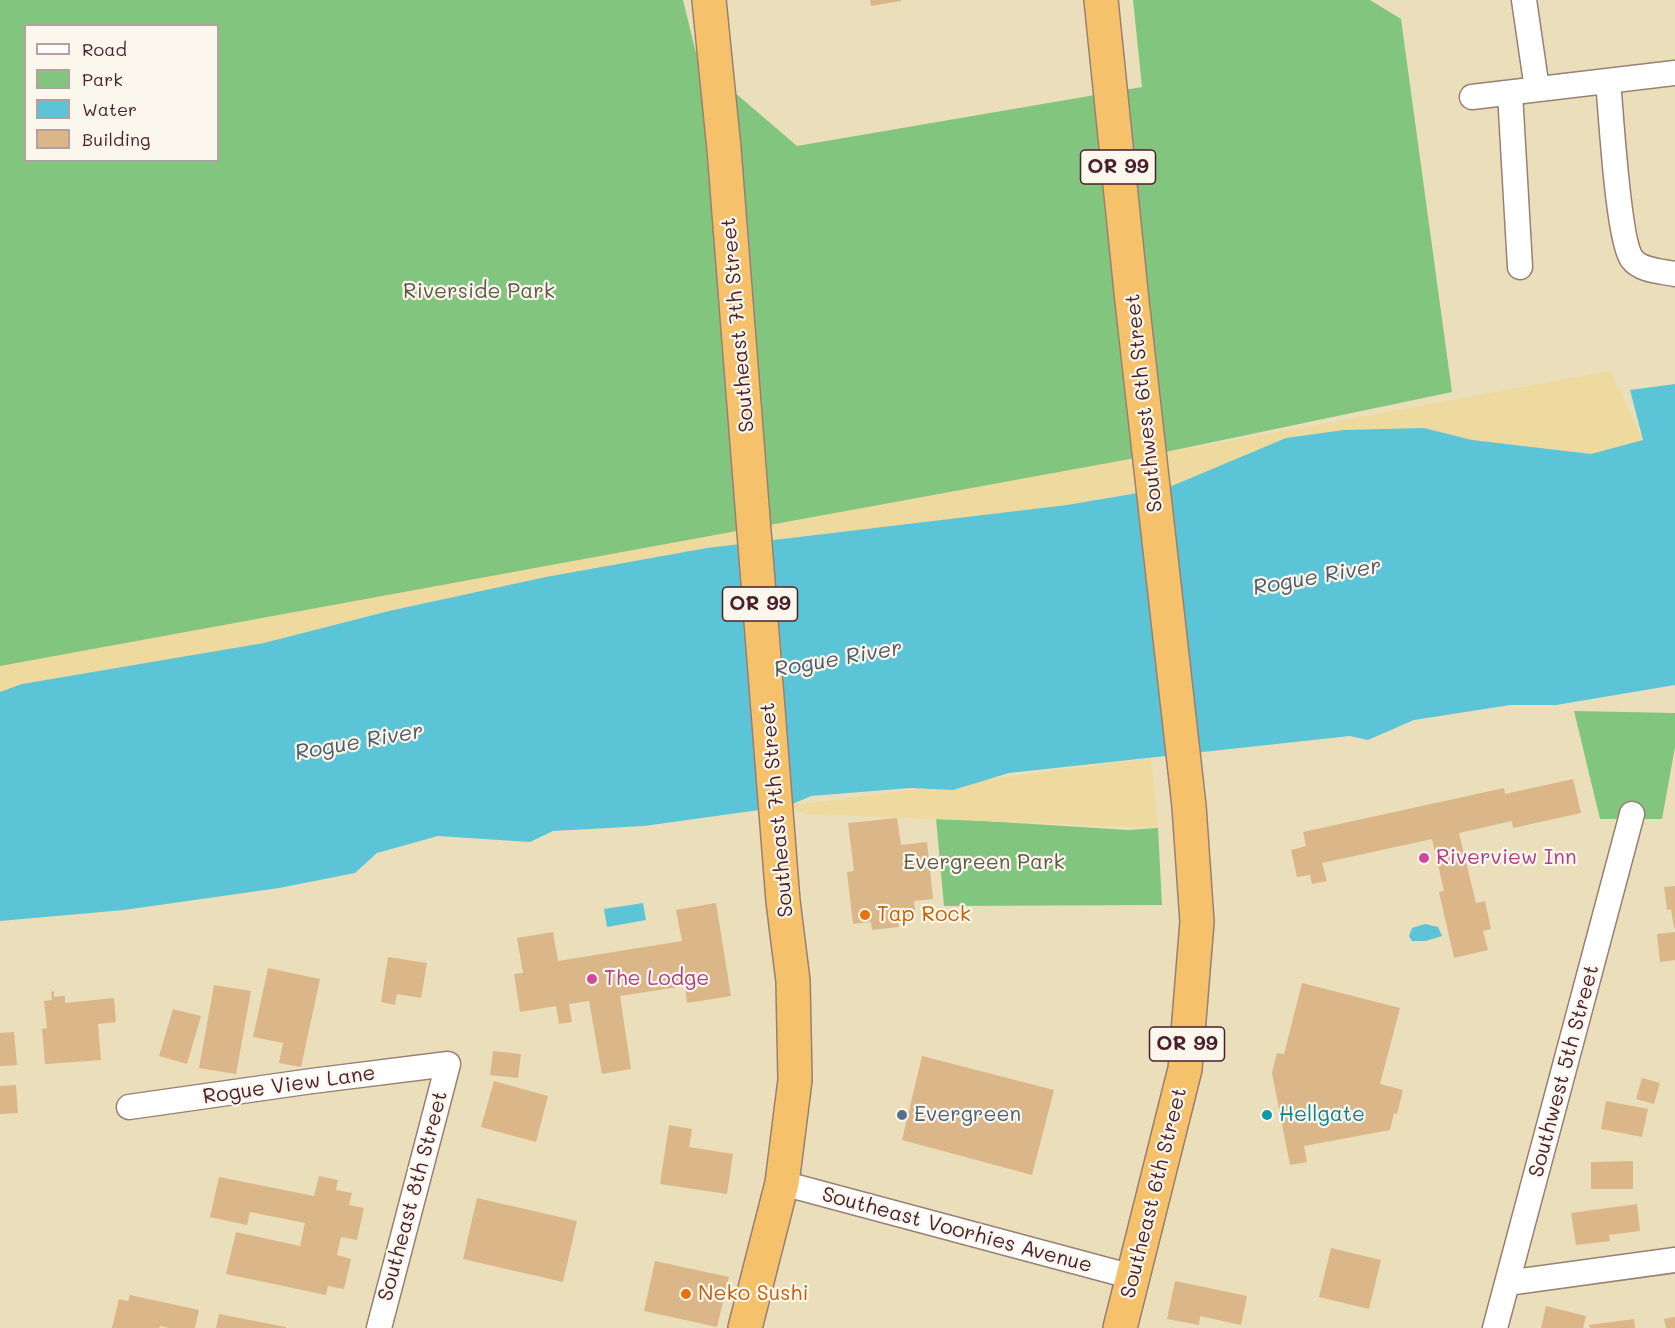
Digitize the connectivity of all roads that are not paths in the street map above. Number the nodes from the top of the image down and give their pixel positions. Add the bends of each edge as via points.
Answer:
1 (709, 0) edge
2 (1101, 0) edge
3 (1524, 0) edge
4 (1675, 73) edge
5 (1608, 81) junction
6 (1537, 90) junction
7 (1510, 93) junction
8 (1472, 97) dead end
9 (1520, 267) dead end
10 (1675, 274) edge
11 (1189, 806) joint
12 (1632, 814) dead end
13 (448, 1064) joint
14 (129, 1107) dead end
15 (782, 1183) junction
16 (1675, 1260) edge
17 (1133, 1277) junction
18 (1507, 1283) junction
19 (379, 1328) edge
20 (745, 1328) edge
21 (1120, 1328) edge
22 (1495, 1328) edge

1 - 15 highway, Southeast 7th Street / OR 99 via 783,901 793,981 795,1080
2 - 11 highway, Southwest 6th Street / OR 99
3 - 6 street
4 - 5 street
5 - 6 street
5 - 10 street via 1628,250 1642,267
6 - 7 street
7 - 8 street
7 - 9 street
11 - 17 highway, Southeast 6th Street / OR 99 via 1197,922 1185,1069
12 - 18 street, Southwest 5th Street
13 - 14 street, Rogue View Lane
13 - 19 street, Southeast 8th Street
15 - 17 street, Southeast Voorhies Avenue
15 - 20 highway, Southeast 7th Street / OR 99
16 - 18 street
17 - 21 highway, Southeast 6th Street / OR 99
18 - 22 street, Southwest 5th Street

